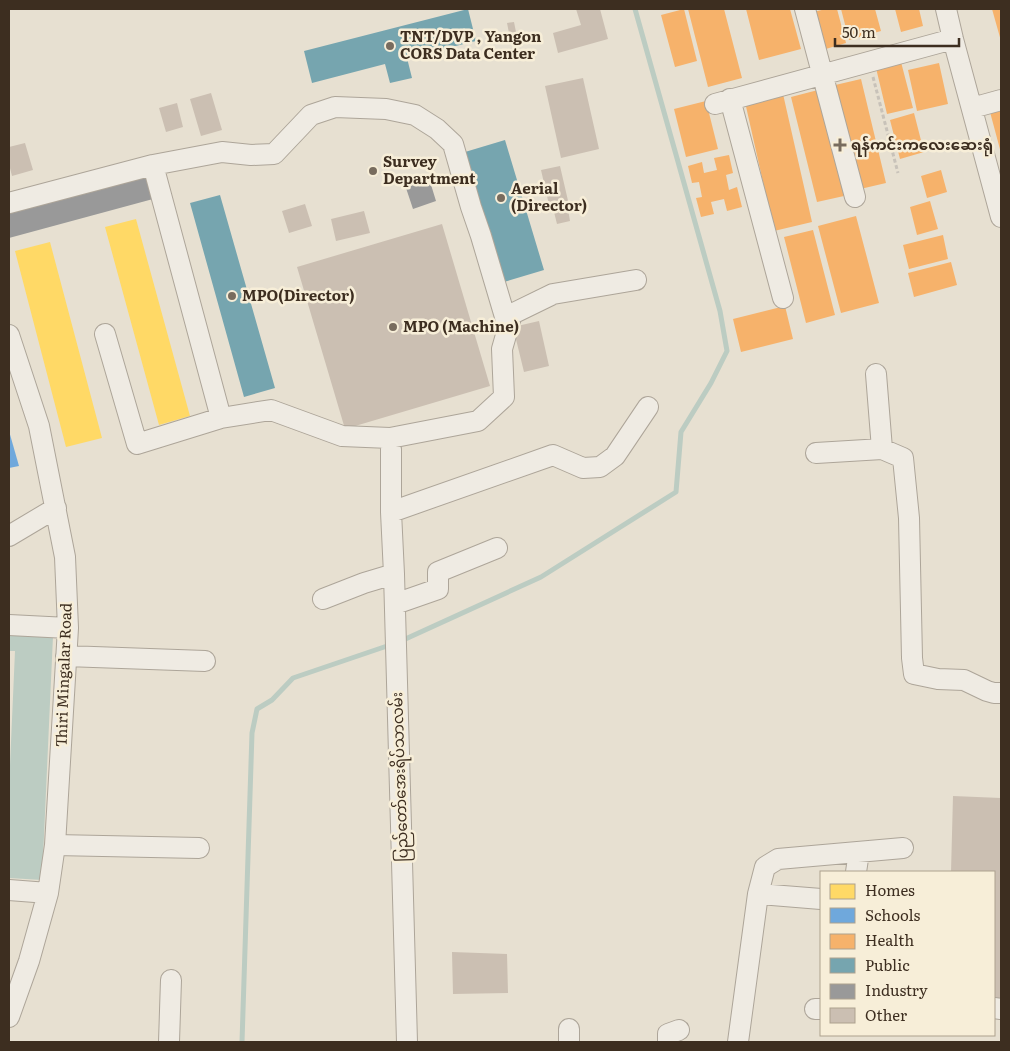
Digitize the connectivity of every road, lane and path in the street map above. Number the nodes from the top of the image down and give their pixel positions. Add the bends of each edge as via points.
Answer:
1 (805, 9) edge
2 (946, 9) edge
3 (953, 39) junction
4 (869, 62) junction
5 (823, 74) junction
6 (1001, 100) edge
7 (972, 108) junction
8 (153, 165) junction
9 (898, 173) dead end
10 (855, 197) dead end
11 (9, 203) edge
12 (1001, 217) edge
13 (636, 280) dead end
14 (783, 298) dead end
15 (508, 327) junction
16 (105, 334) dead end
17 (9, 335) edge
18 (876, 374) dead end
19 (648, 407) dead end
20 (221, 418) junction
21 (391, 449) dead end
22 (882, 449) junction
23 (816, 454) dead end
24 (56, 508) junction
25 (392, 512) junction
26 (9, 536) edge
27 (497, 548) dead end
28 (394, 574) junction
29 (323, 599) dead end
30 (395, 604) junction
31 (9, 625) edge
32 (68, 628) junction
33 (66, 656) junction
34 (205, 661) dead end
35 (1001, 693) edge
36 (56, 845) junction
37 (199, 848) dead end
38 (902, 848) dead end
39 (859, 852) junction
40 (856, 871) edge
41 (9, 890) edge
42 (48, 893) junction
43 (758, 894) junction
44 (820, 899) edge
45 (171, 980) dead end
46 (9, 1017) edge
47 (169, 1042) edge
48 (407, 1042) edge
49 (738, 1042) edge

1 - 5 street
2 - 3 street
3 - 4 street
3 - 7 street
4 - 5 street
4 - 9 path
5 - 10 street
5 - 14 street via 723,102
6 - 7 street
7 - 12 street
8 - 11 street
8 - 15 street via 222,152 274,154 311,115 335,107 414,115 453,144
8 - 20 street
13 - 15 street via 552,294 512,314
15 - 20 street via 502,349 504,397 478,422 390,438 342,436 271,410
16 - 20 street via 137,444
17 - 24 street, Thiri Mingalar Road via 39,426
18 - 22 street
19 - 25 street via 615,456 600,467 583,468 552,455
21 - 25 street, ပြည်တော်အေးရိပ်သာလမ်း
22 - 23 street
22 - 35 street via 903,458 909,518 914,674 964,680 987,691
24 - 26 street
24 - 32 street, Thiri Mingalar Road via 65,557
25 - 28 street, ပြည်တော်အေးရိပ်သာလမ်း
27 - 30 street via 438,572 438,589
28 - 29 street
28 - 30 street, ပြည်တော်အေးရိပ်သာလမ်း
30 - 48 street, ပြည်တော်အေးရိပ်သာလမ်း
31 - 32 street
32 - 33 street, Thiri Mingalar Road
33 - 34 street
33 - 36 street, Thiri Mingalar Road
36 - 37 street
36 - 42 street, Thiri Mingalar Road
38 - 39 street
39 - 40 street
39 - 43 street via 778,859 765,867
41 - 42 street
42 - 46 street, Thiri Mingalar Road via 29,962
43 - 44 street
43 - 49 street
45 - 47 street

